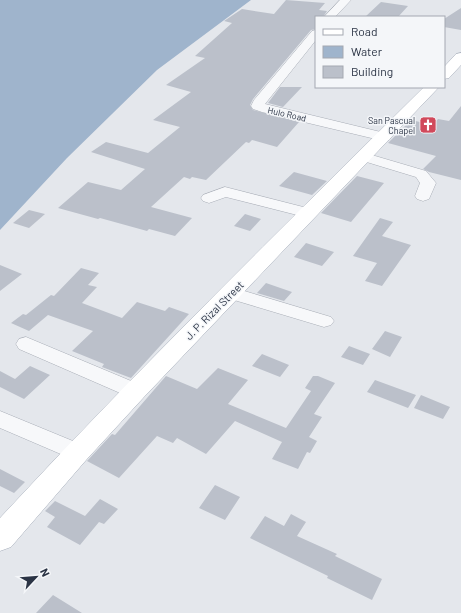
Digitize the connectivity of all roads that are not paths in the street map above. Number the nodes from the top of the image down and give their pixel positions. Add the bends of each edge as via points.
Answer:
1 (346, 0) edge
2 (330, 16) edge
3 (315, 34) edge
4 (461, 57) edge
5 (445, 74) edge
6 (431, 88) edge
7 (384, 137) junction
8 (364, 157) junction
9 (423, 196) dead end
10 (209, 198) dead end
11 (309, 213) junction
12 (231, 293) junction
13 (324, 321) dead end
14 (26, 344) dead end
15 (135, 391) junction
16 (0, 419) edge
17 (77, 452) junction
18 (2, 532) edge

1 - 2 street
3 - 7 street, Hulo Road via 258,106
4 - 5 main road
6 - 7 main road, J. P. Rizal Street
7 - 8 main road, J. P. Rizal Street
8 - 9 street via 421,174 428,183
8 - 11 main road, J. P. Rizal Street
10 - 11 street via 225,192
11 - 12 main road, J. P. Rizal Street
12 - 13 street
12 - 15 main road, J. P. Rizal Street
14 - 15 street
15 - 17 main road, J. P. Rizal Street
16 - 17 street
17 - 18 main road, J. P. Rizal Street

